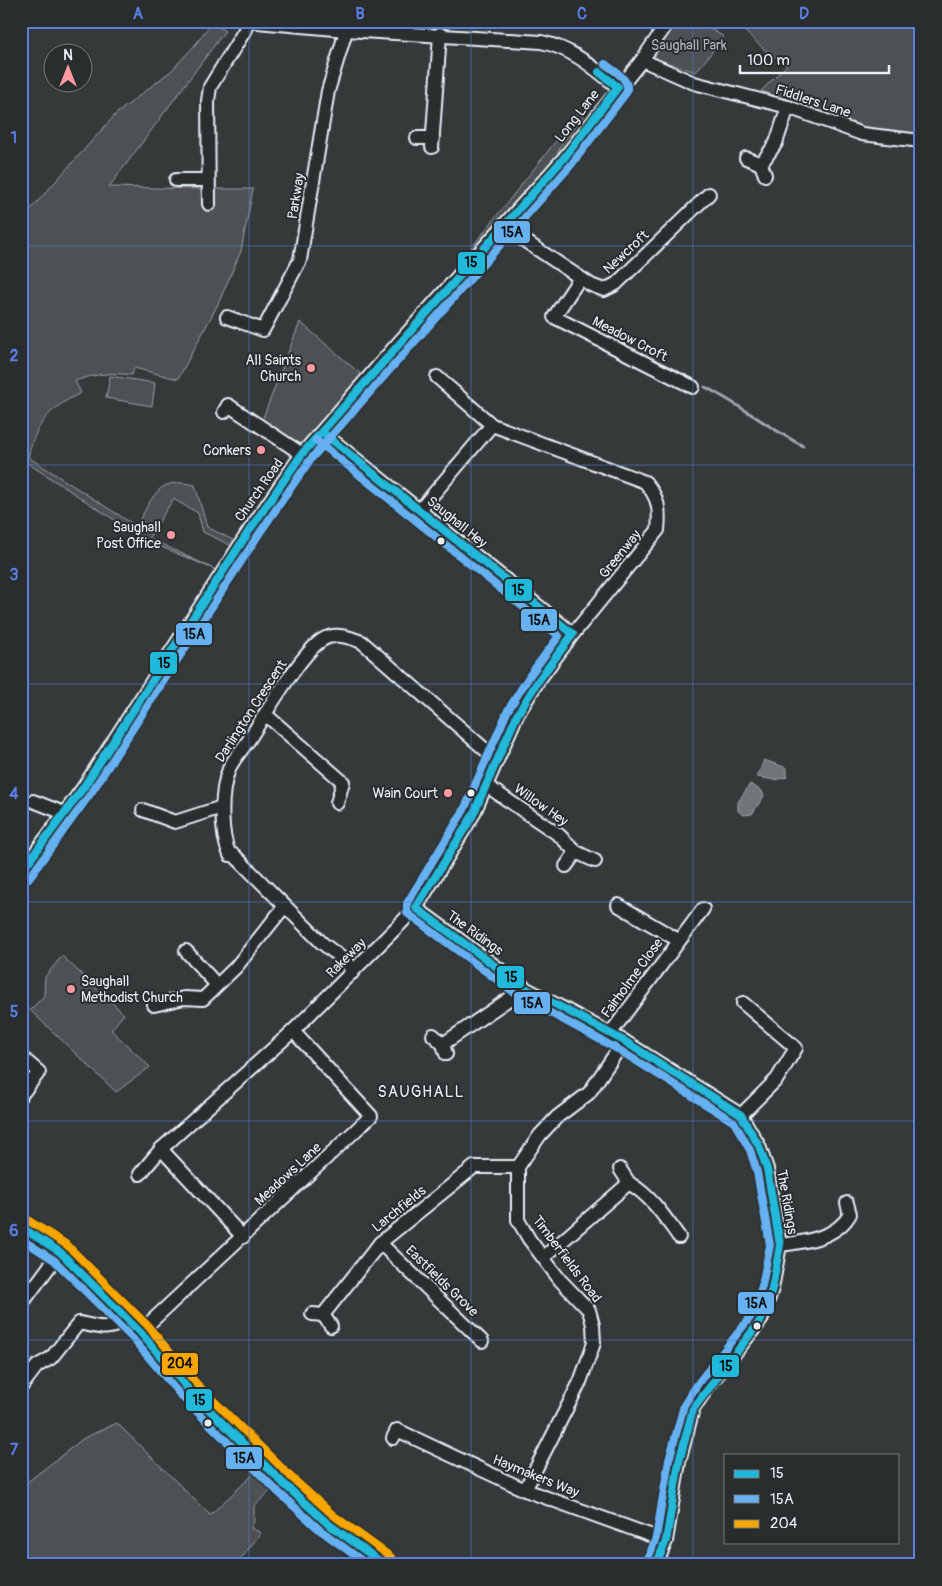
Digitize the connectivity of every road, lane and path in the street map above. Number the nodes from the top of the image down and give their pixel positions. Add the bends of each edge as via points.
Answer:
1 (247, 21) edge
2 (669, 21) edge
3 (348, 26) edge
4 (411, 27) edge
5 (440, 34) junction
6 (642, 60) junction
7 (618, 87) junction
8 (788, 107) junction
9 (417, 138) dead end
10 (921, 141) edge
11 (564, 158) joint
12 (746, 158) dead end
13 (176, 180) dead end
14 (208, 180) junction
15 (709, 194) dead end
16 (209, 204) dead end
17 (504, 227) junction
18 (580, 278) junction
19 (227, 317) dead end
20 (437, 377) dead end
21 (693, 387) dead end
22 (229, 405) dead end
23 (492, 425) junction
24 (322, 432) junction
25 (302, 454) junction
26 (420, 511) junction
27 (573, 634) junction
28 (265, 714) junction
29 (500, 754) junction
30 (487, 786) junction
31 (33, 801) dead end
32 (337, 803) dead end
33 (222, 807) junction
34 (143, 810) dead end
35 (64, 813) junction
36 (576, 852) junction
37 (595, 862) dead end
38 (566, 866) dead end
39 (21, 872) edge
40 (618, 905) dead end
41 (284, 907) junction
42 (416, 908) junction
43 (703, 908) dead end
44 (678, 940) junction
45 (186, 951) dead end
46 (352, 973) junction
47 (213, 987) junction
48 (525, 988) junction
49 (749, 1004) dead end
50 (154, 1005) dead end
51 (293, 1031) junction
52 (610, 1034) junction
53 (433, 1035) dead end
54 (624, 1042) junction
55 (24, 1060) dead end
56 (21, 1095) edge
57 (741, 1115) junction
58 (161, 1149) junction
59 (518, 1167) junction
60 (620, 1169) dead end
61 (140, 1174) dead end
62 (629, 1183) junction
63 (852, 1210) dead end
64 (21, 1227) edge
65 (243, 1237) junction
66 (679, 1237) dead end
67 (380, 1243) junction
68 (780, 1245) junction
69 (60, 1252) junction
70 (544, 1257) junction
71 (21, 1305) edge
72 (124, 1316) junction
73 (330, 1326) dead end
74 (140, 1332) junction
75 (482, 1341) dead end
76 (21, 1387) edge
77 (397, 1430) dead end
78 (524, 1490) junction
79 (666, 1541) junction
80 (385, 1565) edge
81 (656, 1565) edge

1 - 3 street
1 - 14 street via 245,30 210,87
2 - 6 street, Long Lane
3 - 4 street
3 - 19 street, Parkway via 328,92 300,260 263,330
4 - 5 street
5 - 7 street via 550,44 576,55
5 - 9 street via 433,142
6 - 7 street, Long Lane
6 - 8 street, Fiddlers Lane via 694,83
7 - 11 street, Long Lane
8 - 10 street, Fiddlers Lane via 862,134
8 - 12 street via 763,169
11 - 17 street, Church Road
13 - 14 street
14 - 16 street
15 - 18 street, Newcroft via 612,286 604,290
17 - 18 street, Newcroft
17 - 24 street, Church Road
18 - 21 street, Meadow Croft via 549,316
20 - 23 street, Greenway
22 - 25 street
23 - 26 street
23 - 27 street, Greenway via 646,482 655,493 660,509 658,530
24 - 25 street, Church Road
24 - 26 street, Saughall Hey
25 - 35 street, Church Road
26 - 27 street, Saughall Hey
27 - 29 street, Greenway via 517,715
28 - 29 street, Darlington Crescent via 311,649 323,639 348,636 362,642
28 - 32 street via 348,779
28 - 33 street, Darlington Crescent via 229,769
29 - 30 street, Rakeway
30 - 36 street, Willow Hey via 553,830
30 - 42 street, Rakeway
31 - 35 street
33 - 34 street via 174,822
33 - 41 street, Darlington Crescent via 230,855 234,855
35 - 39 street, Church Road via 38,853
36 - 37 street, Willow Hey
36 - 38 street
40 - 44 street, Fairholme Close via 636,910
41 - 46 street, Darlington Crescent via 322,943 348,962
41 - 47 street via 236,967
42 - 46 street, Rakeway
42 - 48 street, The Ridings
43 - 44 street, Fairholme Close
44 - 52 street, Fairholme Close
45 - 47 street
46 - 51 street, Rakeway
47 - 50 street via 203,999 184,998
48 - 52 street, The Ridings
48 - 53 street via 444,1049
49 - 57 street via 796,1048 778,1079
51 - 58 street, Rakeway
51 - 65 street, Meadows Lane via 371,1116
52 - 54 street, The Ridings
54 - 57 street, The Ridings
54 - 59 street via 589,1093 540,1134
55 - 56 street via 43,1076
57 - 68 street, The Ridings via 768,1169
58 - 61 street, Rakeway
58 - 65 street
59 - 67 street, Larchfields via 474,1167
59 - 70 street, Timberfields Road via 518,1220
60 - 62 street
62 - 66 street via 656,1205
62 - 70 street
63 - 68 street via 845,1223 827,1234
64 - 69 street
65 - 74 street, Meadows Lane
67 - 73 street, Larchfields via 317,1314
67 - 75 street, Eastfields Grove
68 - 79 street, The Ridings via 772,1289 761,1320 693,1409 679,1462
69 - 71 street
69 - 72 street
70 - 78 street, Timberfields Road via 560,1280 589,1310 594,1343 580,1382
72 - 74 street
72 - 76 street via 113,1328 79,1323 51,1358 37,1366
74 - 80 street via 189,1390 254,1456 327,1523
77 - 78 street, Haymakers Way
78 - 79 street, Haymakers Way
79 - 81 street, The Ridings

